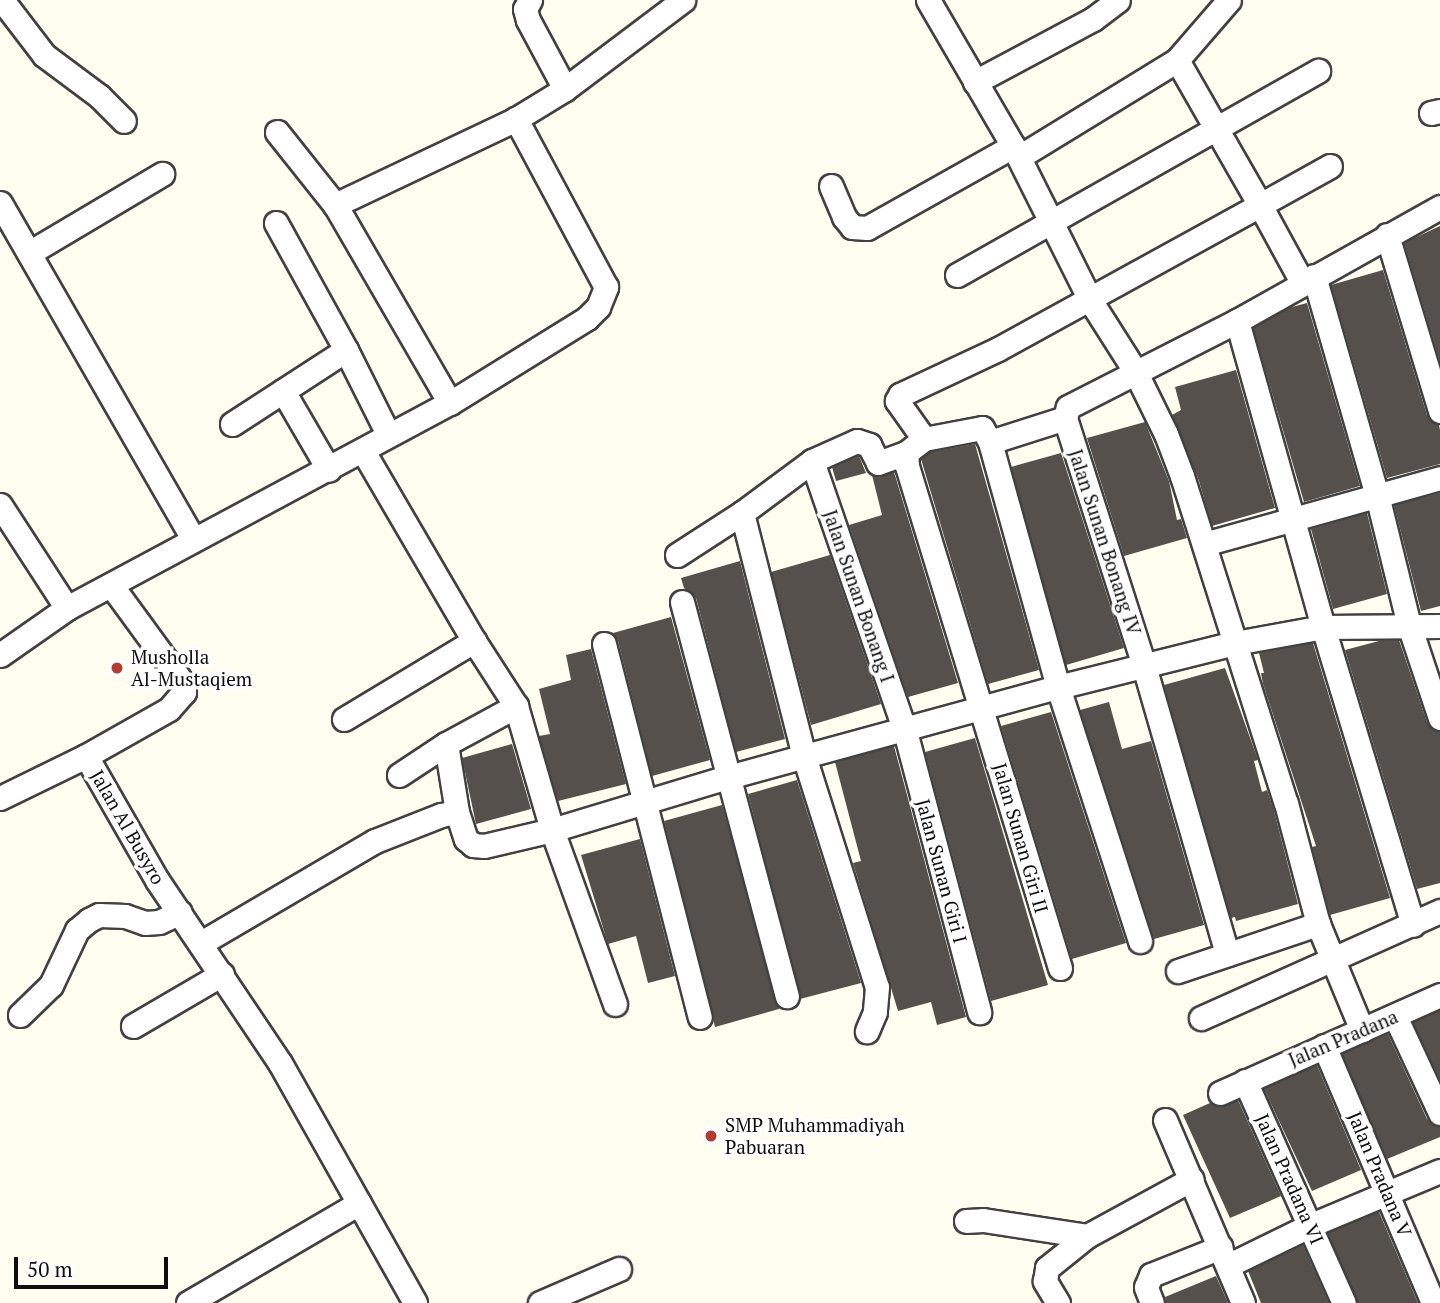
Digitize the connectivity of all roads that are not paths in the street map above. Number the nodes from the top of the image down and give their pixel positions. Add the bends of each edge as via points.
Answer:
1 (2, 0) edge
2 (530, 0) edge
3 (683, 0) edge
4 (928, 0) edge
5 (1118, 0) edge
6 (1229, 0) edge
7 (1177, 60) junction
8 (1318, 71) dead end
9 (975, 82) junction
10 (565, 89) junction
11 (516, 119) junction
12 (124, 121) dead end
13 (1218, 128) junction
14 (277, 132) dead end
15 (1016, 151) junction
16 (1330, 166) dead end
17 (162, 174) dead end
18 (831, 186) dead end
19 (0, 203) edge
20 (335, 205) junction
21 (1260, 205) junction
22 (1440, 207) edge
23 (276, 223) dead end
24 (1051, 223) junction
25 (1387, 235) junction
26 (29, 253) junction
27 (957, 275) dead end
28 (1308, 279) junction
29 (1090, 300) junction
30 (1237, 321) junction
31 (346, 350) junction
32 (1135, 371) junction
33 (283, 391) junction
34 (450, 403) junction
35 (1440, 411) edge
36 (1065, 418) junction
37 (232, 424) dead end
38 (388, 434) junction
39 (990, 442) junction
40 (915, 446) junction
41 (363, 451) junction
42 (812, 461) junction
43 (329, 470) junction
44 (1440, 478) edge
45 (1377, 495) junction
46 (0, 505) edge
47 (742, 513) junction
48 (1293, 519) junction
49 (193, 538) junction
50 (1204, 544) junction
51 (677, 555) dead end
52 (111, 585) junction
53 (682, 602) dead end
54 (66, 608) junction
55 (1409, 625) junction
56 (1440, 626) edge
57 (1323, 627) junction
58 (474, 641) junction
59 (1235, 643) junction
60 (604, 644) dead end
61 (0, 655) edge
62 (1144, 666) junction
63 (1058, 687) junction
64 (516, 706) junction
65 (983, 708) junction
66 (1440, 718) edge
67 (344, 719) dead end
68 (905, 731) junction
69 (446, 744) junction
70 (86, 756) junction
71 (804, 757) junction
72 (399, 775) dead end
73 (728, 777) junction
74 (0, 799) edge
75 (646, 804) junction
76 (457, 812) junction
77 (552, 830) junction
78 (1440, 911) edge
79 (180, 912) junction
80 (1318, 924) junction
81 (1413, 925) junction
82 (1140, 942) dead end
83 (201, 943) junction
84 (1227, 954) junction
85 (1333, 959) junction
86 (1060, 968) dead end
87 (1178, 971) dead end
88 (222, 974) junction
89 (1440, 995) edge
90 (787, 996) dead end
91 (615, 1004) dead end
92 (979, 1012) dead end
93 (20, 1015) dead end
94 (1395, 1016) junction
95 (700, 1017) dead end
96 (1202, 1018) dead end
97 (133, 1026) dead end
98 (1362, 1030) junction
99 (867, 1031) dead end
100 (1324, 1046) junction
101 (1245, 1082) junction
102 (1220, 1093) dead end
103 (1440, 1113) edge
104 (1165, 1120) dead end
105 (1440, 1171) edge
106 (1192, 1179) junction
107 (1390, 1194) junction
108 (359, 1203) junction
109 (966, 1221) dead end
110 (1311, 1225) junction
111 (1087, 1236) junction
112 (1225, 1256) junction
113 (619, 1269) dead end
114 (188, 1303) edge
115 (415, 1303) edge
116 (540, 1303) edge
117 (1058, 1303) edge
118 (1152, 1303) edge
119 (1243, 1303) edge
120 (1344, 1303) edge
121 (1433, 1303) edge

1 - 12 street via 44,55
2 - 10 street via 525,9 528,20
3 - 10 street
4 - 9 street
5 - 9 street via 1093,19
6 - 7 street
7 - 13 street
7 - 15 street
8 - 13 street
9 - 15 street
10 - 11 street
11 - 20 street
11 - 34 street via 601,275 604,296 587,318
13 - 21 street
13 - 24 street
14 - 20 street
15 - 18 street via 867,228 852,227
15 - 24 street
16 - 21 street
17 - 26 street
19 - 26 street
20 - 34 street
21 - 28 street
21 - 29 street
22 - 25 street
23 - 31 street
24 - 27 street
24 - 29 street
25 - 28 street
25 - 35 street
26 - 49 street
28 - 30 street
28 - 45 street
29 - 32 street
29 - 40 street, Jalan Sunan Giri II via 900,395 899,406
30 - 32 street
30 - 48 street
31 - 33 street
31 - 38 street
32 - 36 street via 1068,407
32 - 50 street via 1166,434
33 - 37 street
33 - 43 street
34 - 38 street
36 - 39 street
36 - 62 street, Jalan Sunan Bonang IV
38 - 41 street
39 - 40 street via 982,428
39 - 63 street
40 - 42 street via 878,463 869,445 857,441
40 - 65 street, Jalan Sunan Giri II
41 - 43 street
41 - 58 street
42 - 47 street
42 - 68 street, Jalan Sunan Bonang I
43 - 49 street
44 - 45 street
45 - 48 street
45 - 55 street
46 - 54 street
47 - 51 street
47 - 71 street
48 - 50 street
48 - 57 street
49 - 52 street
50 - 59 street
52 - 54 street
52 - 70 street via 182,681 184,692 169,709
53 - 73 street
54 - 61 street
55 - 56 street
55 - 57 street
55 - 66 street
57 - 59 street
57 - 81 street
58 - 64 street
58 - 67 street
59 - 62 street
59 - 80 street via 1286,803
60 - 75 street
62 - 63 street
62 - 84 street, Jalan Sunan Bonang IV
63 - 65 street
63 - 82 street
64 - 69 street
64 - 77 street
65 - 68 street
65 - 86 street, Jalan Sunan Giri II
68 - 71 street
68 - 92 street, Jalan Sunan Giri I
69 - 72 street
69 - 76 street
70 - 74 street, Jalan Al Busyro
70 - 79 street, Jalan Al Busyro
71 - 73 street
71 - 99 street via 877,987 875,1012
73 - 75 street
73 - 90 street
75 - 77 street
75 - 95 street
76 - 77 street via 466,839 473,845
76 - 83 street via 375,841
77 - 91 street
78 - 81 street
79 - 83 street, Jalan Al Busyro
79 - 93 street via 159,922 99,915 89,920 77,930 51,985
80 - 84 street
80 - 85 street
81 - 85 street
83 - 88 street, Jalan Al Busyro
84 - 87 street
85 - 96 street
85 - 98 street
88 - 97 street
88 - 108 street, Jalan Al Busyro via 280,1063
89 - 94 street, Jalan Pradana
94 - 98 street, Jalan Pradana
94 - 103 street
98 - 100 street, Jalan Pradana
100 - 101 street, Jalan Pradana
100 - 107 street, Jalan Pradana V
101 - 102 street
101 - 110 street, Jalan Pradana VI
104 - 106 street
105 - 107 street
106 - 111 street
106 - 112 street
107 - 110 street
107 - 121 street, Jalan Pradana V
108 - 114 street
108 - 115 street, Jalan Al Busyro
109 - 111 street
110 - 112 street
110 - 120 street, Jalan Pradana VI
111 - 117 street via 1044,1272
112 - 118 street via 1151,1275 1146,1287
112 - 119 street
113 - 116 street

